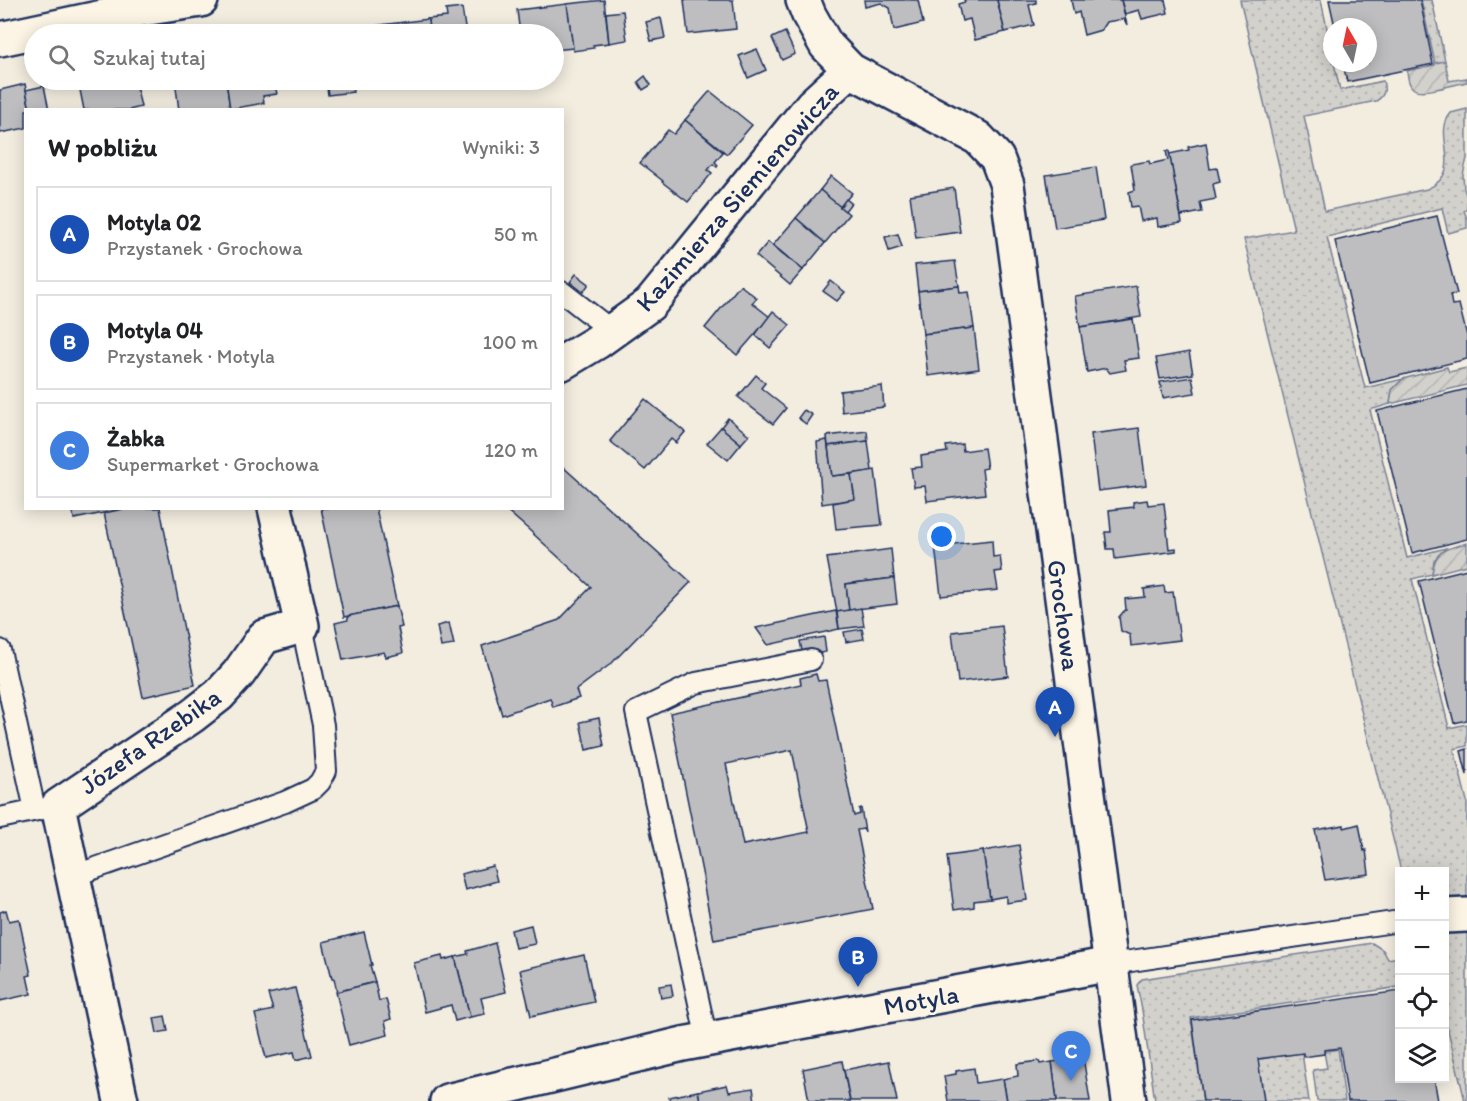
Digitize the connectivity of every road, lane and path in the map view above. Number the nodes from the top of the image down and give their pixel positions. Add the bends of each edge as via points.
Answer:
1 (201, 0) edge
2 (803, 0) edge
3 (70, 24) edge
4 (24, 34) edge
5 (0, 39) edge
6 (850, 70) junction
7 (564, 294) edge
8 (612, 331) junction
9 (564, 362) edge
10 (275, 510) edge
11 (302, 626) junction
12 (0, 650) edge
13 (811, 660) dead end
14 (46, 808) junction
15 (0, 818) edge
16 (73, 876) junction
17 (1467, 915) edge
18 (1449, 916) edge
19 (1395, 922) edge
20 (1111, 964) junction
21 (706, 1040) junction
22 (121, 1101) edge
23 (447, 1101) edge
24 (1129, 1101) edge

1 - 3 street
2 - 6 street, Grochowa via 826,45
4 - 5 street
6 - 8 street, Kazimierza Siemienowicza via 812,105 650,304
6 - 20 street, Grochowa via 978,138 998,158 1007,185
7 - 8 lane
8 - 9 street, Kazimierza Siemienowicza
10 - 11 street
11 - 14 street, Józefa Rzebika via 264,637 219,695
11 - 16 lane via 323,725 326,771 320,782 285,802
12 - 14 lane
13 - 21 lane via 696,683 636,712
14 - 15 lane, Józefa Rzebika
14 - 16 street
16 - 22 street
17 - 18 street
19 - 20 lane, Motyla
20 - 21 street, Motyla
20 - 24 street, Grochowa
21 - 23 street, Motyla

